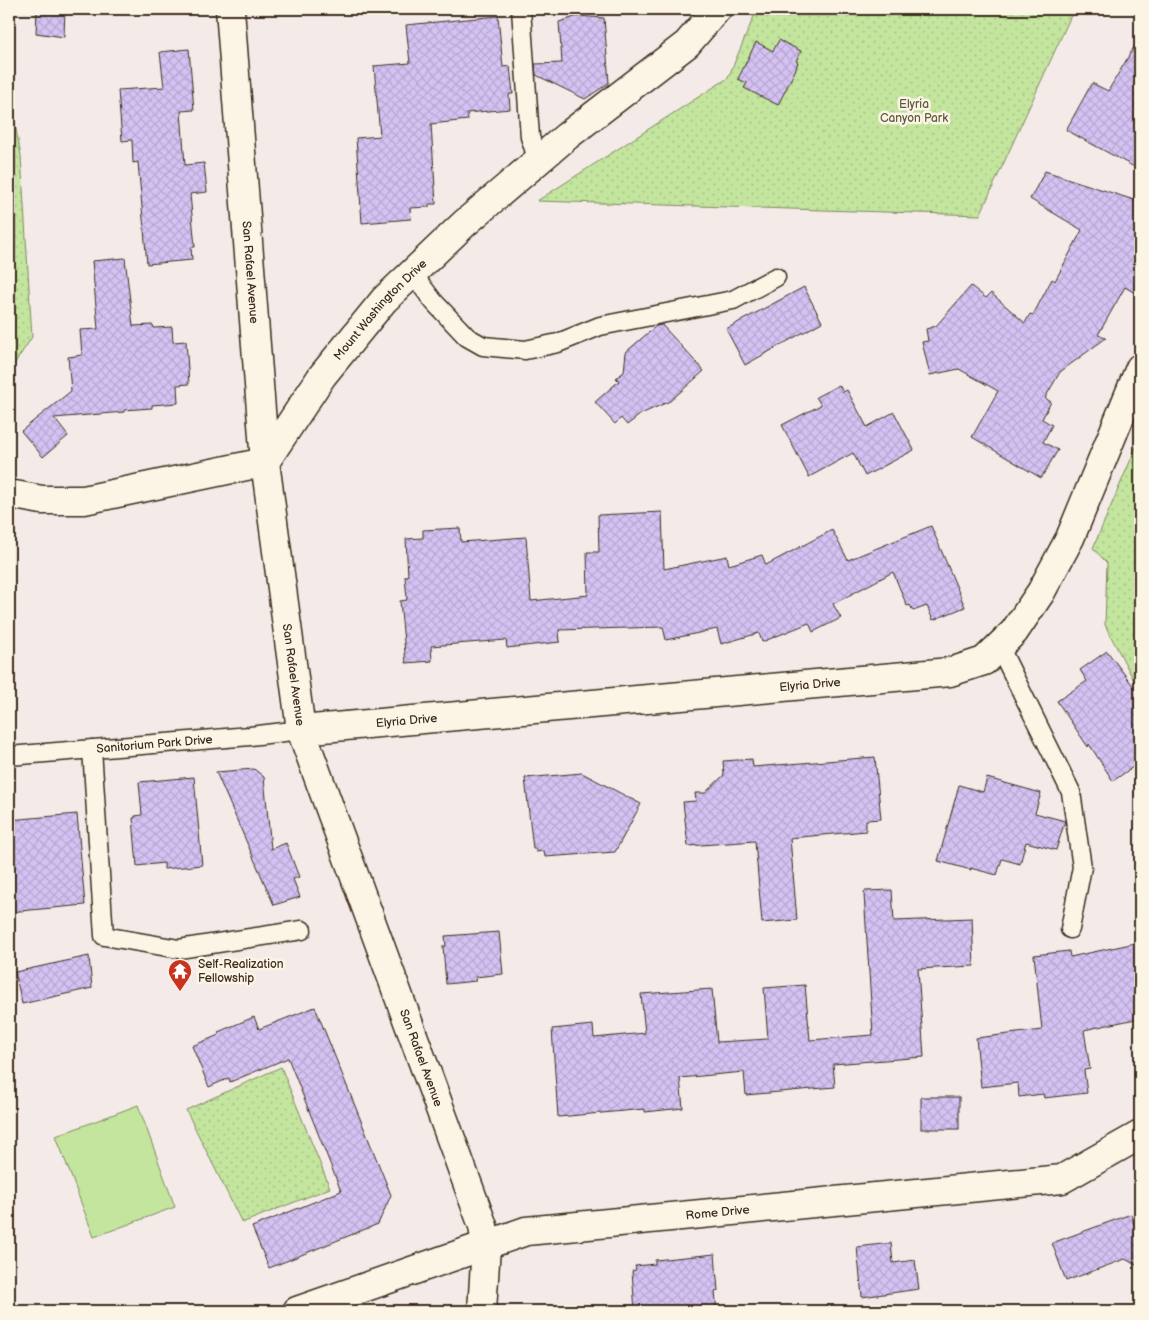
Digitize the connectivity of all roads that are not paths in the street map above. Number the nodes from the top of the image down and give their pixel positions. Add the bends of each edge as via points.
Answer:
1 (230, 9) edge
2 (521, 9) edge
3 (717, 9) edge
4 (538, 161) junction
5 (412, 273) junction
6 (776, 277) dead end
7 (1140, 368) edge
8 (265, 462) junction
9 (9, 494) edge
10 (999, 646) junction
11 (301, 730) junction
12 (92, 750) junction
13 (9, 756) edge
14 (1070, 929) dead end
15 (302, 930) dead end
16 (1140, 1135) edge
17 (486, 1246) junction
18 (296, 1311) edge
19 (482, 1311) edge

1 - 8 street, San Rafael Avenue
2 - 4 lane via 530,137
3 - 4 street, Mount Washington Drive via 686,44
4 - 5 street, Mount Washington Drive
5 - 6 lane via 467,338 482,346 525,350 558,343 600,326 733,300
5 - 8 street, Mount Washington Drive via 384,300 322,376
7 - 10 street, Elyria Drive via 1070,538 1041,592 1014,632
8 - 9 street via 84,500 42,500
8 - 11 street, San Rafael Avenue
10 - 11 street, Elyria Drive via 984,661 950,672
10 - 14 lane via 1071,792 1082,867
11 - 12 lane, Sanitorium Park Drive
11 - 17 street, San Rafael Avenue via 483,1226
12 - 13 lane, Sanitorium Park Drive
12 - 15 lane via 104,936 179,949
16 - 17 street, Rome Drive via 1062,1179 526,1231
17 - 18 street, Rome Drive
17 - 19 street, San Rafael Avenue

